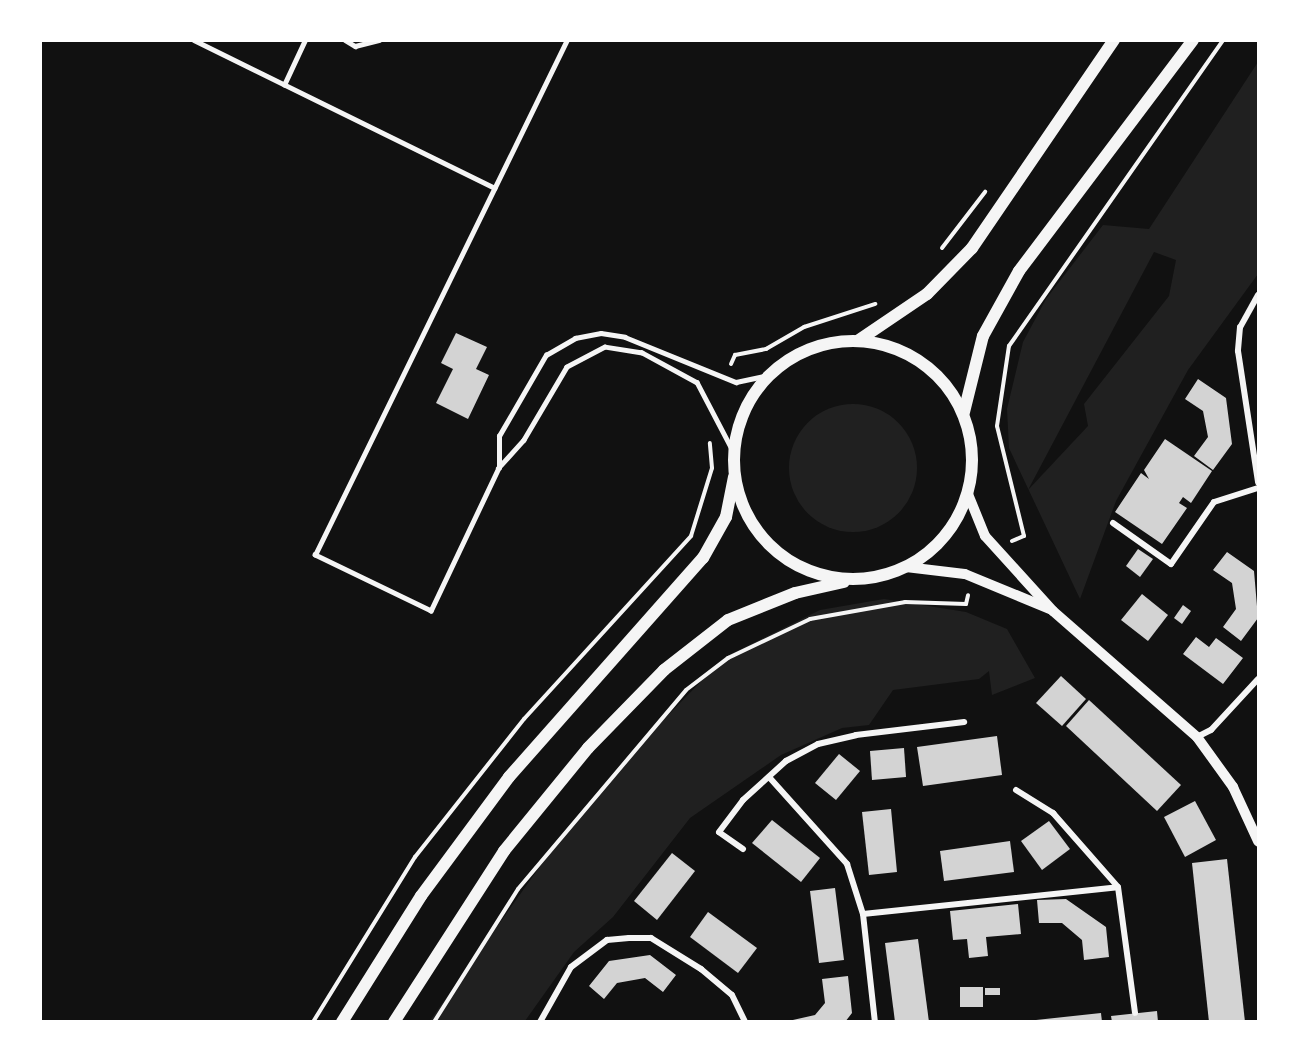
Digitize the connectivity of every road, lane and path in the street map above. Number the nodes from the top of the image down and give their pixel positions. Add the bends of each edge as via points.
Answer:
1 (194, 40) edge
2 (305, 40) edge
3 (345, 40) edge
4 (379, 40) edge
5 (567, 40) edge
6 (1114, 40) edge
7 (1193, 40) edge
8 (1223, 40) edge
9 (206, 43) edge
10 (284, 85) junction
11 (991, 183) dead end
12 (495, 188) junction
13 (936, 256) dead end
14 (1258, 295) edge
15 (881, 301) dead end
16 (859, 340) junction
17 (728, 369) dead end
18 (768, 375) junction
19 (964, 412) junction
20 (710, 437) dead end
21 (733, 452) junction
22 (499, 468) junction
23 (734, 475) junction
24 (1258, 482) edge
25 (1258, 488) edge
26 (968, 494) junction
27 (1113, 523) dead end
28 (1024, 536) dead end
29 (906, 567) junction
30 (857, 579) junction
31 (966, 604) dead end
32 (1053, 611) junction
33 (1258, 679) edge
34 (964, 722) dead end
35 (1197, 737) junction
36 (769, 777) junction
37 (1016, 790) dead end
38 (1258, 842) edge
39 (743, 849) dead end
40 (1118, 886) junction
41 (863, 914) junction
42 (1135, 1013) dead end
43 (313, 1022) edge
44 (342, 1022) edge
45 (394, 1022) edge
46 (434, 1022) edge
47 (540, 1022) edge
48 (745, 1022) edge
49 (875, 1022) edge

1 - 9 lane
2 - 10 lane
3 - 4 lane via 355,46
5 - 12 lane
6 - 16 main road via 972,248 927,294
7 - 19 main road via 1018,271 982,336
8 - 28 path via 1009,346 997,426
9 - 10 lane
10 - 12 lane
11 - 13 path
12 - 22 lane via 315,555 431,611
14 - 24 street via 1240,327 1238,351
15 - 17 path via 804,327 766,349 735,355
16 - 18 main road via 802,351
16 - 19 main road via 905,352 931,369
18 - 21 main road via 742,415
18 - 22 lane via 735,382 625,337 601,333 574,338 546,356 499,436
19 - 26 main road via 973,464
20 - 43 path via 712,468 691,536 524,719 415,857
21 - 22 lane via 723,422 697,383 642,353 605,347 567,367 524,440
21 - 23 main road
23 - 30 main road via 744,509 774,550 810,572
23 - 44 main road via 726,517 703,558 509,777 421,896
25 - 27 street via 1214,502 1171,564
26 - 29 main road via 939,544
26 - 32 street via 985,536
29 - 30 main road
29 - 32 street via 965,574
30 - 45 main road via 795,593 728,620 664,670 588,748 504,851
31 - 46 path via 905,602 810,620 728,658 686,690 518,889
32 - 35 street
33 - 35 street via 1211,730
34 - 36 street via 818,744
35 - 38 street via 1233,787
36 - 39 street via 719,832
36 - 41 street via 847,864
37 - 40 street via 1053,813
40 - 41 street
40 - 42 street
41 - 49 street
47 - 48 street via 571,968 607,940 629,938 651,938 701,969 732,995

